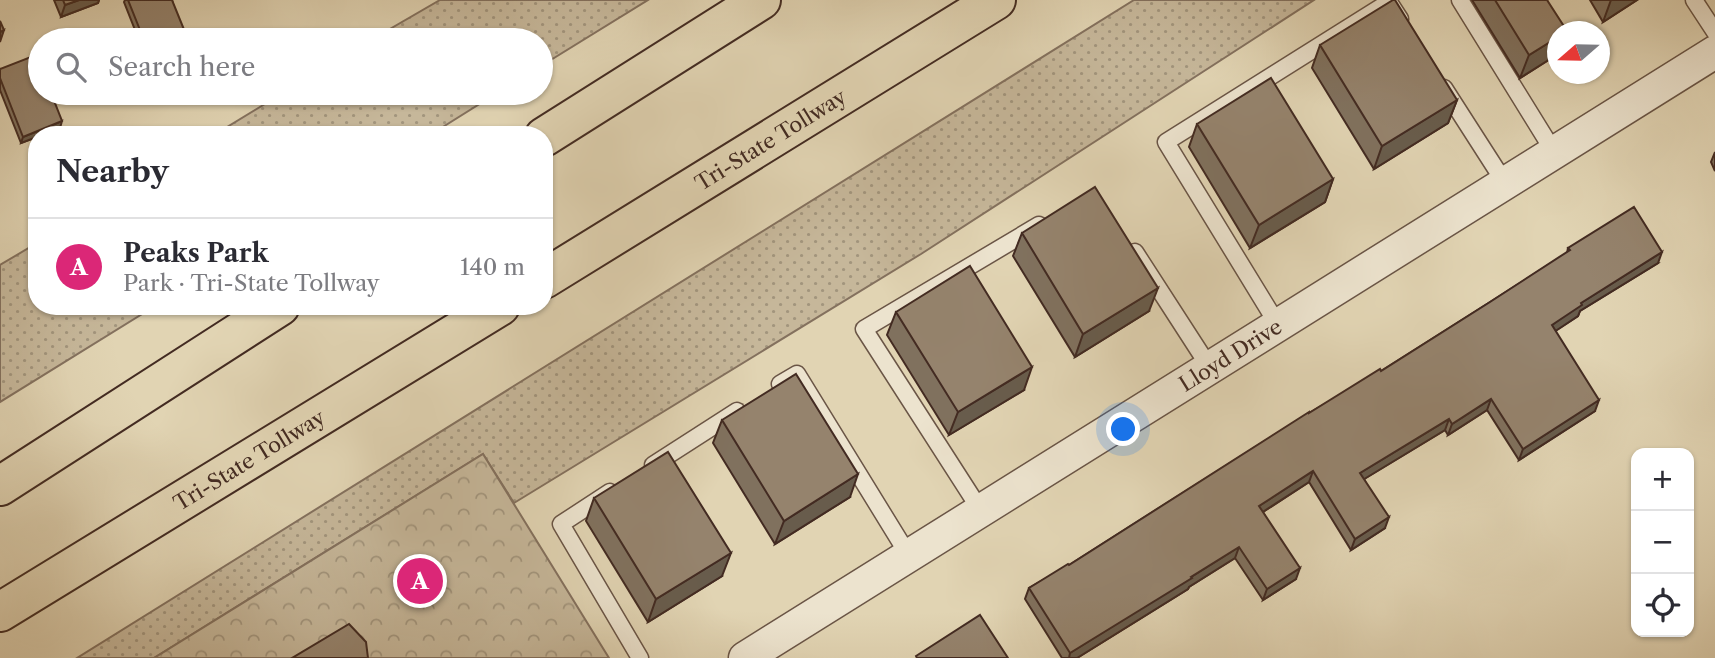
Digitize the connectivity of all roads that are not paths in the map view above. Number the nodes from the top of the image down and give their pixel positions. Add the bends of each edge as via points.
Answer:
1 (761, 0) edge
2 (996, 0) edge
3 (1460, 0) edge
4 (1694, 0) edge
5 (1715, 32) edge
6 (1411, 36) edge
7 (1715, 52) edge
8 (1433, 71) edge
9 (553, 131) edge
10 (1554, 152) junction
11 (1505, 183) junction
12 (1049, 219) edge
13 (1124, 236) edge
14 (553, 273) edge
15 (266, 315) edge
16 (485, 315) edge
17 (1278, 325) junction
18 (1210, 368) junction
19 (644, 471) edge
20 (0, 486) edge
21 (620, 486) edge
22 (981, 511) junction
23 (909, 556) junction
24 (0, 612) edge
25 (640, 658) edge
26 (745, 658) edge

1 - 9 highway
2 - 14 highway, Tri-State Tollway
3 - 10 lane
4 - 5 lane
6 - 17 lane via 1389,2 1166,142
7 - 10 street, Lloyd Drive
8 - 11 lane
10 - 11 street, Lloyd Drive
11 - 17 street, Lloyd Drive
12 - 22 lane via 864,329
13 - 18 lane
15 - 20 highway
16 - 24 highway, Tri-State Tollway
17 - 18 street, Lloyd Drive
18 - 22 street, Lloyd Drive
19 - 23 lane via 797,373
21 - 25 lane via 561,523
22 - 23 street, Lloyd Drive
23 - 26 street, Lloyd Drive

